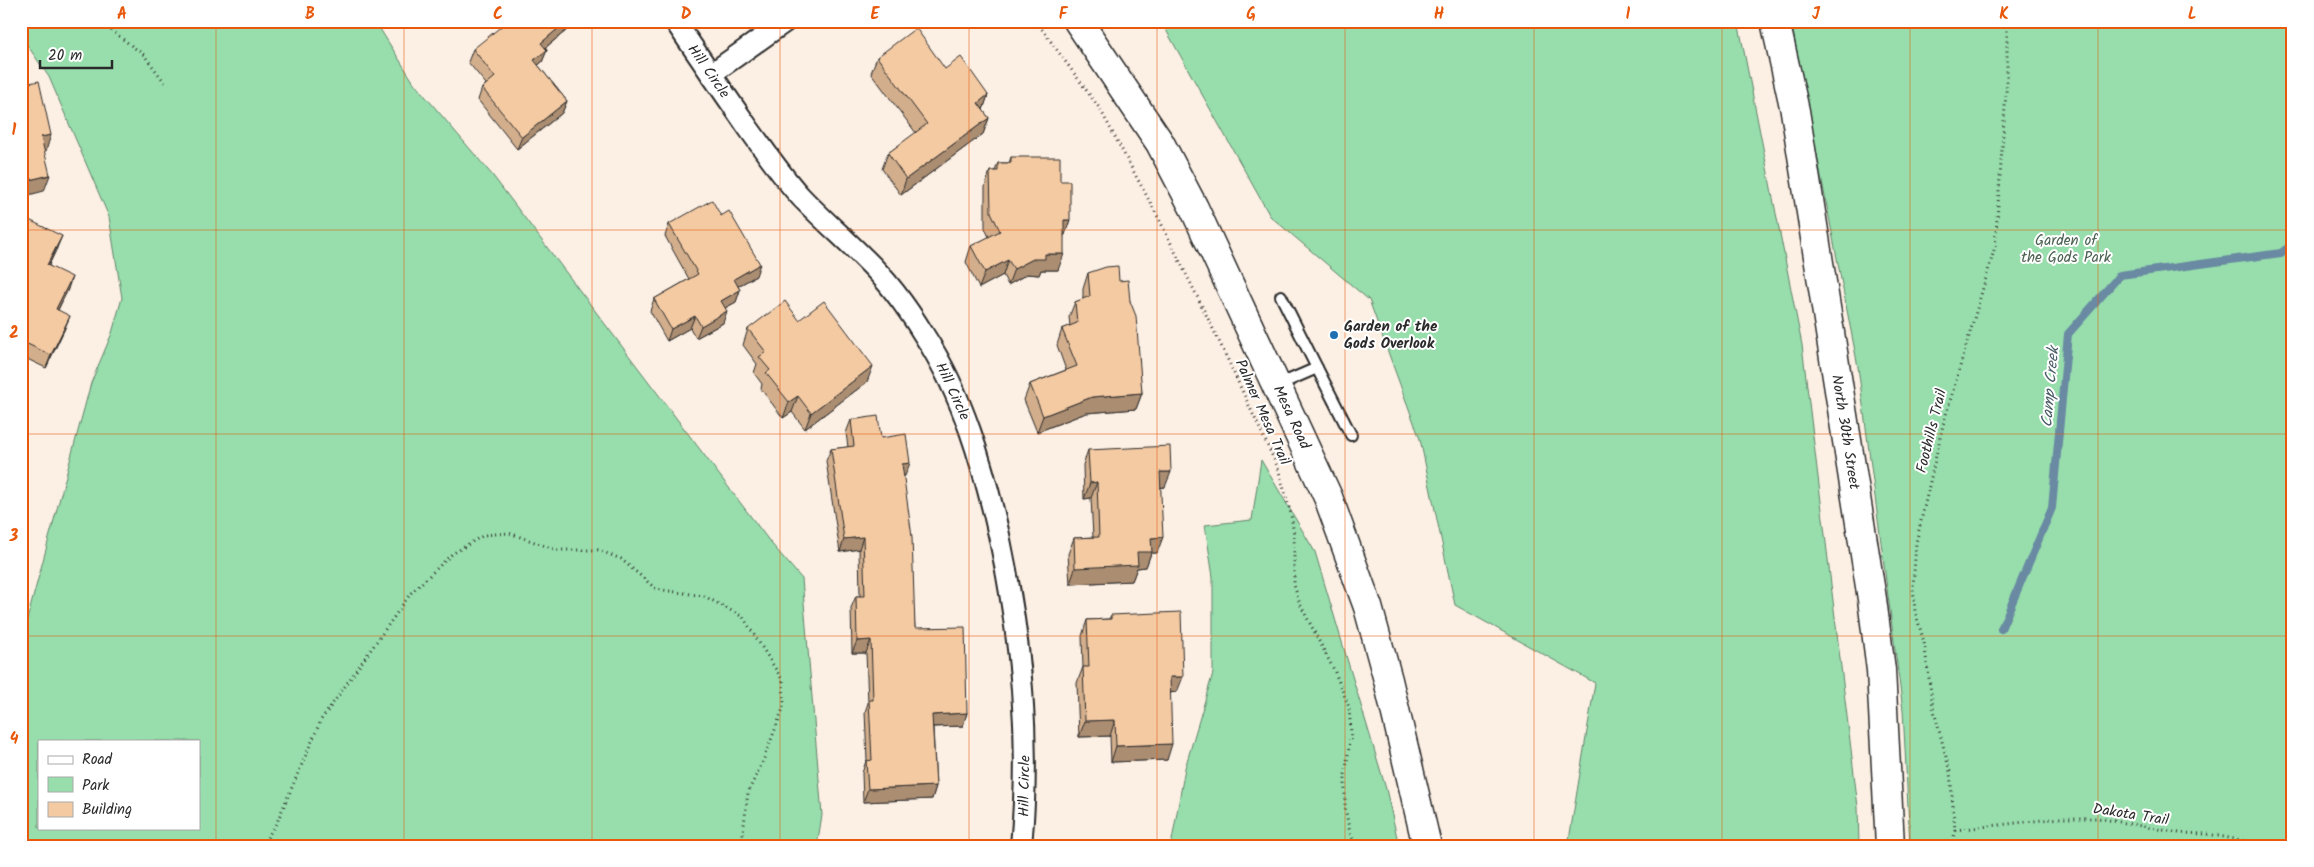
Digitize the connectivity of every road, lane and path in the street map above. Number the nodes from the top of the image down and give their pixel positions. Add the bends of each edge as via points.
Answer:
1 (99, 21) edge
2 (675, 21) edge
3 (786, 21) edge
4 (1036, 21) edge
5 (1078, 21) edge
6 (1775, 21) edge
7 (2007, 21) edge
8 (711, 74) junction
9 (166, 84) dead end
10 (1281, 296) dead end
11 (1318, 368) junction
12 (1277, 385) junction
13 (1351, 435) dead end
14 (1955, 830) junction
15 (262, 846) edge
16 (744, 846) edge
17 (1021, 846) edge
18 (1356, 846) edge
19 (1427, 846) edge
20 (1890, 846) edge
21 (1953, 846) edge
22 (2273, 846) edge

1 - 9 path via 144,55
2 - 8 street, Hill Circle
3 - 8 street
4 - 18 path, Palmer Mesa Trail via 1100,109 1203,308 1278,468 1291,514 1294,585 1349,706 1345,807
5 - 12 main road, Mesa Road via 1160,144 1194,208
6 - 20 main road, North 30th Street via 1795,111 1873,608 1881,670
7 - 14 path, Foothills Trail via 2007,78 1995,247 1943,425 1916,543 1913,587 1933,708 1950,772
8 - 17 street, Hill Circle via 799,195 866,259 896,294 925,335 969,426 994,516 1018,636 1025,744
10 - 11 lane
11 - 12 lane
11 - 13 lane
12 - 19 main road, Mesa Road via 1328,497 1368,607
14 - 21 path, Foothills Trail
14 - 22 path, Dakota Trail via 2060,818 2098,818
15 - 16 path via 277,822 321,720 411,593 452,554 484,535 509,533 557,550 598,550 620,559 656,589 704,596 743,618 783,681 784,706 748,792

